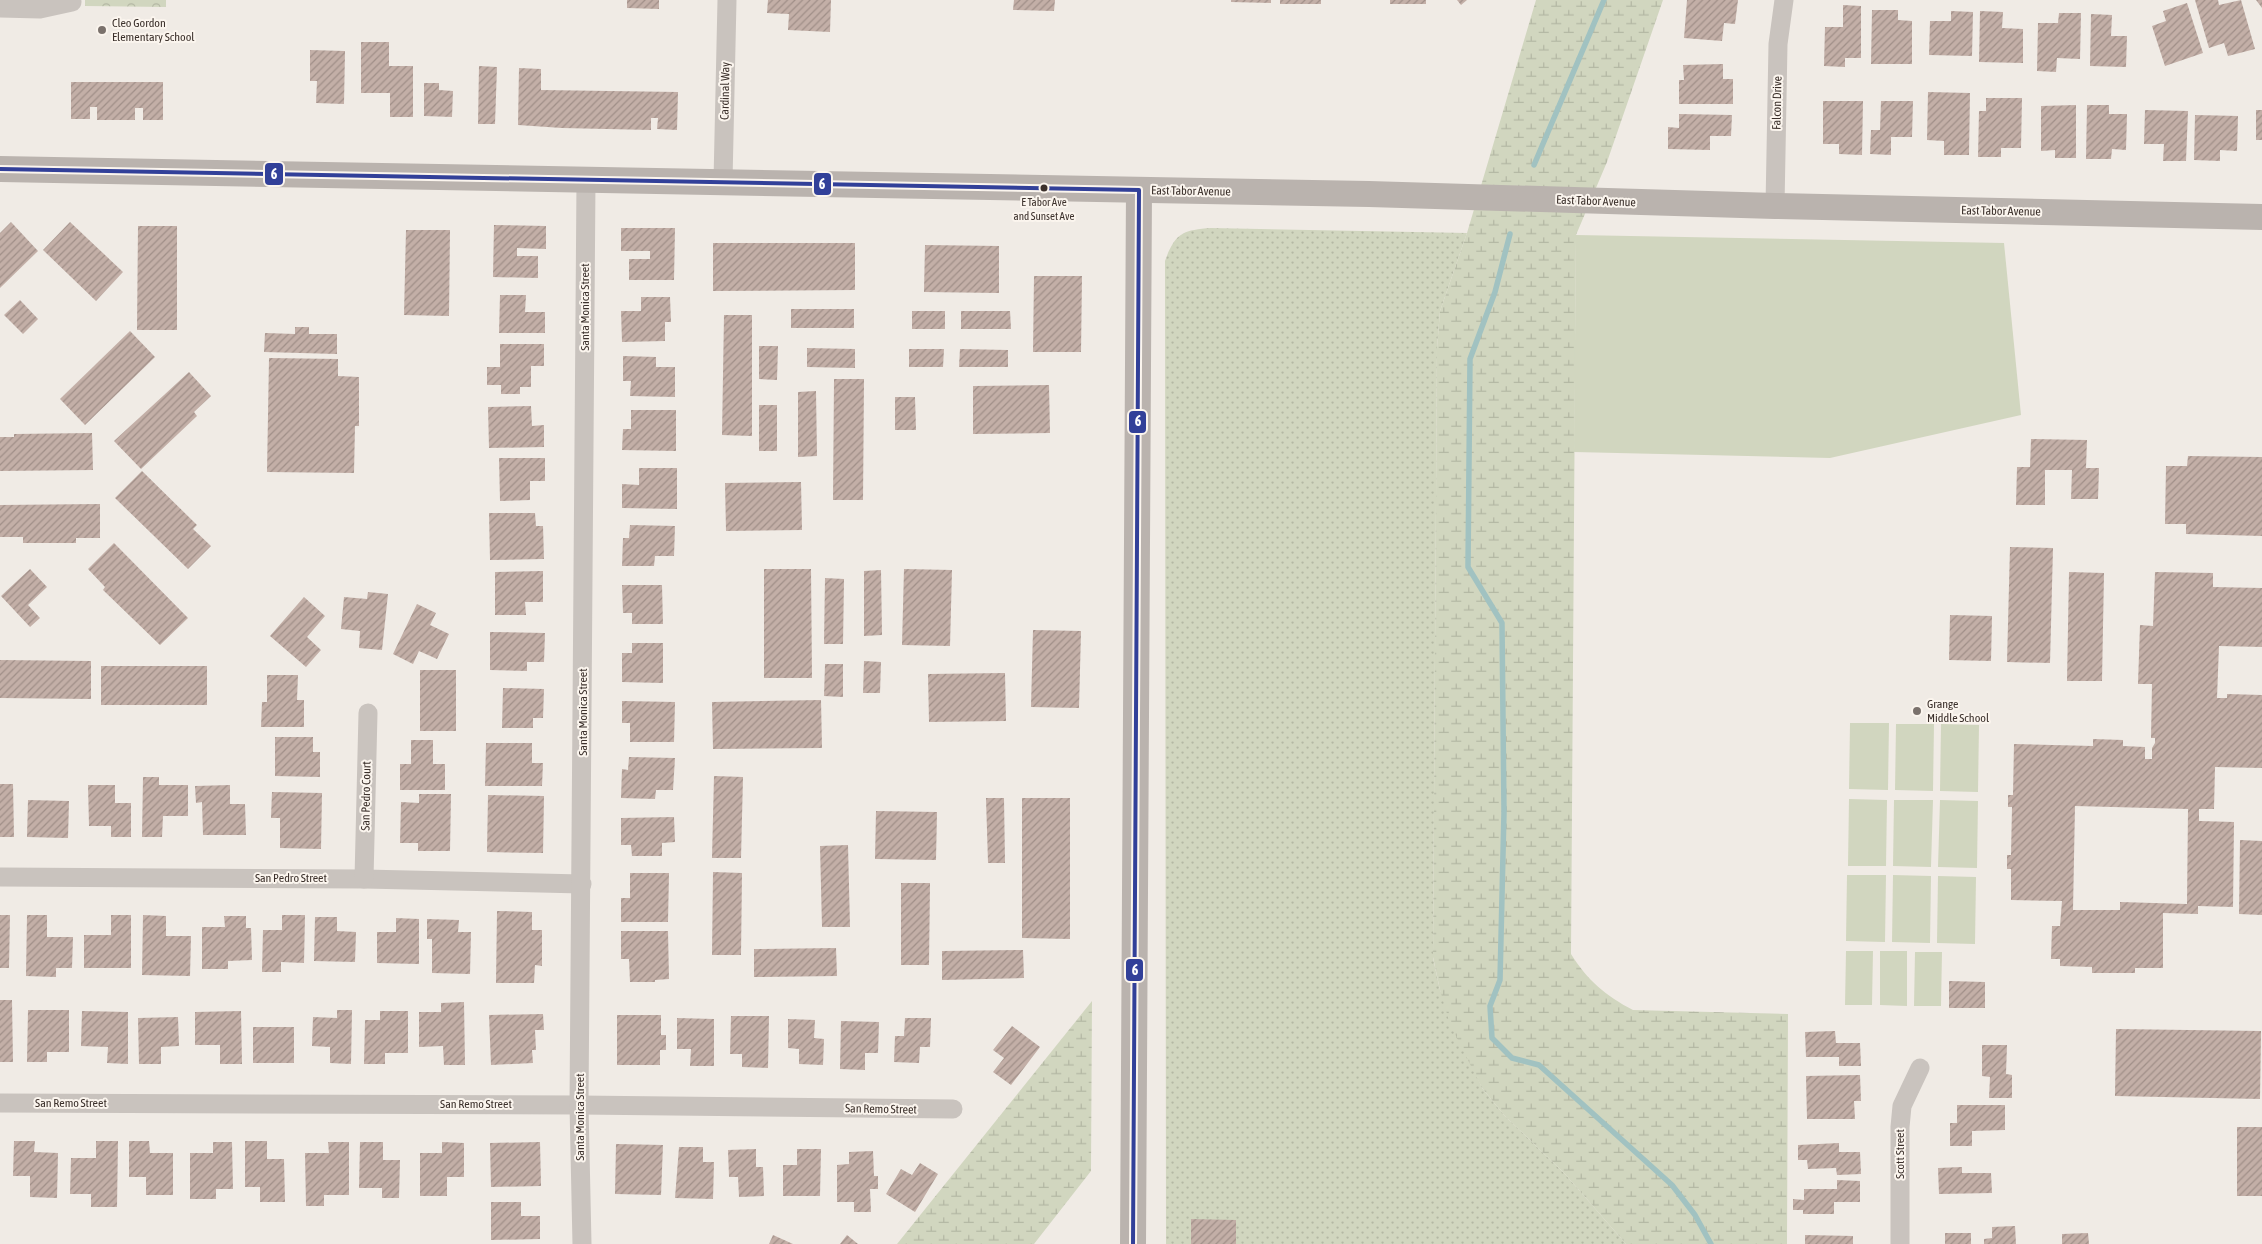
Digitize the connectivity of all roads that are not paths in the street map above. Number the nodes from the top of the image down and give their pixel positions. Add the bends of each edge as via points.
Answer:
1 (726, 0) edge
2 (1784, 0) edge
3 (72, 2) dead end
4 (0, 8) edge
5 (0, 169) edge
6 (586, 180) junction
7 (723, 181) junction
8 (1139, 190) junction
9 (1775, 206) junction
10 (2262, 216) edge
11 (368, 713) dead end
12 (0, 877) edge
13 (364, 879) junction
14 (582, 884) junction
15 (1920, 1068) dead end
16 (0, 1103) edge
17 (579, 1105) junction
18 (953, 1109) dead end
19 (582, 1244) edge
20 (1133, 1244) edge
21 (1900, 1244) edge

1 - 7 street, Cardinal Way
2 - 9 street, Falcon Drive via 1778,44
3 - 4 street via 40,9
5 - 6 main road, East Tabor Avenue
6 - 7 main road, East Tabor Avenue
6 - 14 street, Santa Monica Street
7 - 8 main road, East Tabor Avenue
8 - 9 main road, East Tabor Avenue
8 - 20 main road
9 - 10 main road, East Tabor Avenue
11 - 13 street, San Pedro Court
12 - 13 street, San Pedro Street
13 - 14 street, San Pedro Street
14 - 17 street, Santa Monica Street
15 - 21 street, Scott Street via 1902,1106
16 - 17 street, San Remo Street
17 - 18 street, San Remo Street
17 - 19 street, Santa Monica Street

